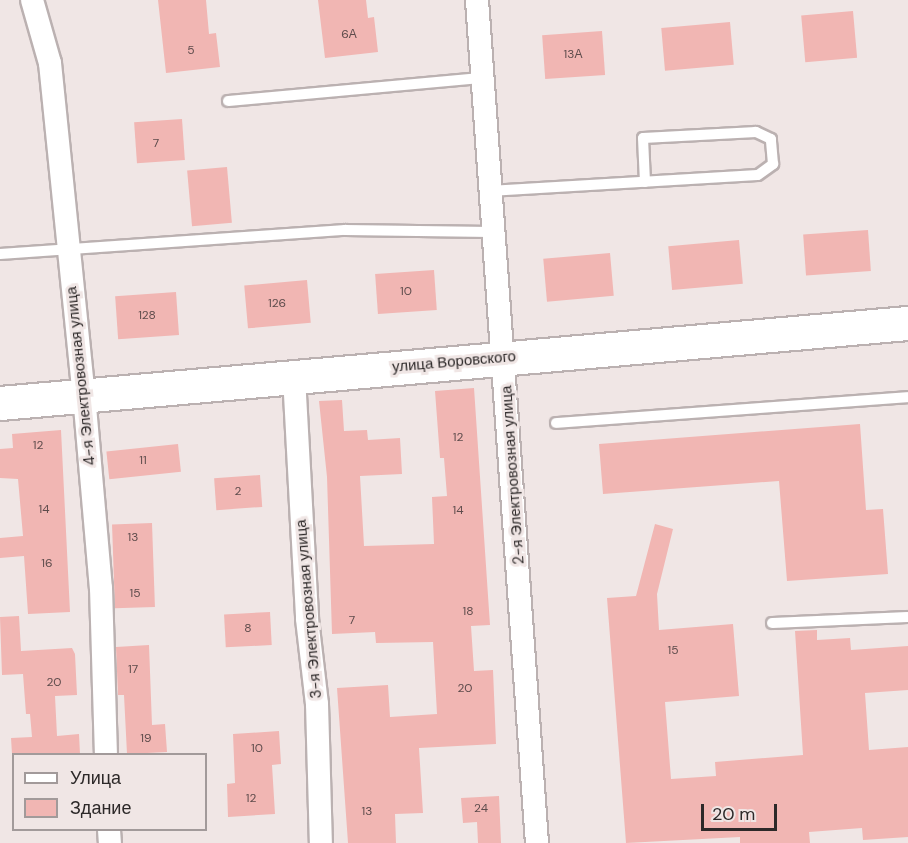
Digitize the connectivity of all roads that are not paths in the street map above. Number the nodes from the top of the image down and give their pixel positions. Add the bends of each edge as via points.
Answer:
1 (32, 0) edge
2 (477, 0) edge
3 (481, 78) junction
4 (228, 101) dead end
5 (645, 182) junction
6 (489, 192) junction
7 (491, 232) junction
8 (68, 249) junction
9 (0, 255) edge
10 (908, 323) edge
11 (505, 357) junction
12 (294, 376) junction
13 (84, 395) junction
14 (908, 397) edge
15 (0, 403) edge
16 (556, 423) dead end
17 (908, 617) edge
18 (772, 623) dead end
19 (106, 753) edge
20 (321, 843) edge
21 (537, 843) edge

1 - 8 street, 4-я Электровозная улица via 50,63
2 - 3 street, 2-я Электровозная улица
3 - 4 lane
3 - 6 street, 2-я Электровозная улица
5 - 5 lane via 643,138 756,132 771,139 772,164 758,176
5 - 6 lane
6 - 7 street, 2-я Электровозная улица
7 - 8 lane via 345,230
7 - 11 street, 2-я Электровозная улица
8 - 9 lane
8 - 13 street, 4-я Электровозная улица
10 - 11 main road, улица Воровского
11 - 12 main road, улица Воровского
11 - 21 street, 2-я Электровозная улица
12 - 13 main road, улица Воровского
12 - 20 street, 3-я Электровозная улица via 307,619 317,705
13 - 15 main road, улица Воровского
13 - 19 street, 4-я Электровозная улица via 101,588
14 - 16 lane
17 - 18 lane

